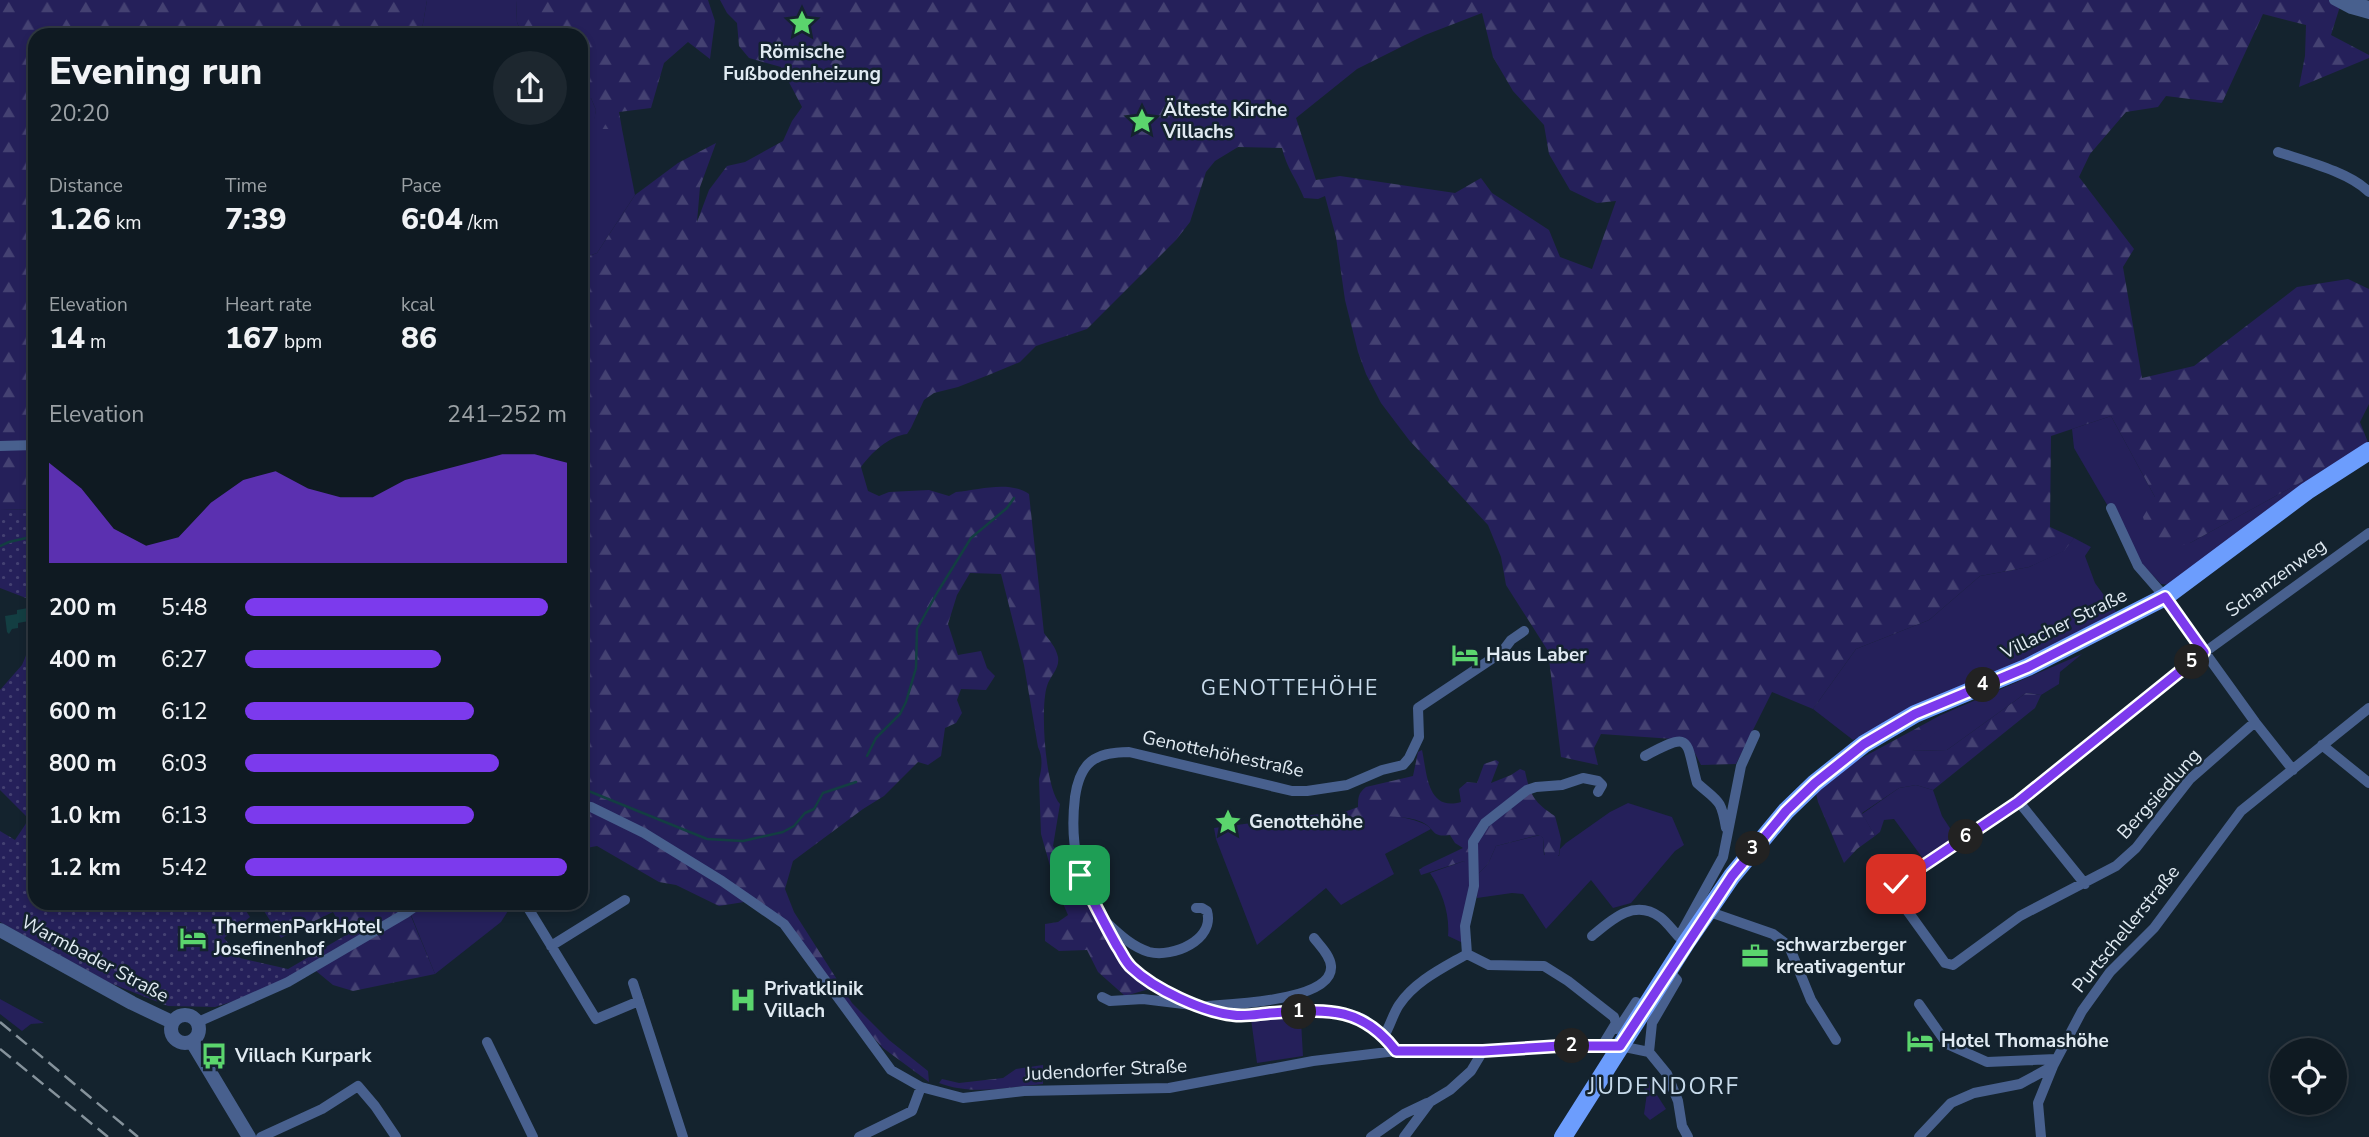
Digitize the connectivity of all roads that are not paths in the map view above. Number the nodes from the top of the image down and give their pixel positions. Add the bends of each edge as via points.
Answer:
1 (2334, 0) edge
2 (2349, 0) edge
3 (2369, 6) edge
4 (2369, 13) edge
5 (2278, 152) dead end
6 (2369, 192) edge
7 (28, 445) edge
8 (0, 446) edge
9 (2369, 450) edge
10 (2111, 508) dead end
11 (2369, 533) edge
12 (2165, 597) junction
13 (1524, 631) dead end
14 (2204, 652) junction
15 (2369, 708) edge
16 (2255, 722) junction
17 (1755, 735) dead end
18 (2322, 745) junction
19 (1645, 755) dead end
20 (2293, 770) junction
21 (2369, 783) edge
22 (1598, 792) dead end
23 (2018, 802) junction
24 (588, 807) edge
25 (1727, 834) junction
26 (2085, 884) junction
27 (625, 900) dead end
28 (1196, 908) dead end
29 (411, 910) edge
30 (529, 910) edge
31 (1707, 911) junction
32 (1101, 918) junction
33 (0, 930) edge
34 (1592, 936) dead end
35 (1314, 938) dead end
36 (1682, 940) junction
37 (551, 946) junction
38 (1467, 954) junction
39 (1668, 970) junction
40 (633, 983) dead end
41 (1102, 997) dead end
42 (639, 1001) junction
43 (1636, 1002) dead end
44 (1919, 1004) dead end
45 (1202, 1007) junction
46 (172, 1022) junction
47 (198, 1022) junction
48 (1613, 1028) junction
49 (1384, 1035) junction
50 (1836, 1040) dead end
51 (192, 1042) junction
52 (487, 1042) dead end
53 (1611, 1046) junction
54 (1396, 1051) junction
55 (1483, 1051) junction
56 (1649, 1052) junction
57 (2054, 1062) junction
58 (921, 1087) junction
59 (1430, 1102) junction
60 (249, 1137) edge
61 (261, 1137) edge
62 (396, 1137) edge
63 (533, 1137) edge
64 (683, 1137) edge
65 (859, 1137) edge
66 (1371, 1137) edge
67 (1404, 1137) edge
68 (1563, 1137) edge
69 (1688, 1137) edge
70 (1919, 1137) edge
71 (2041, 1137) edge

1 - 4 street
2 - 3 street
5 - 6 street via 2324,168
7 - 8 street
9 - 12 main road, Villacher Straße
10 - 12 street via 2138,566
11 - 14 street, Schanzenweg
12 - 14 street
12 - 31 main road, Villacher Straße via 2028,667 1915,714 1864,744 1786,811
13 - 32 street, Genottehöhestraße via 1502,652 1418,708 1419,737 1404,765 1347,785 1292,790 1136,753 1106,753 1093,759 1078,781 1073,843 1080,875
14 - 16 street
14 - 23 street, Bergsiedlung
15 - 18 street, Purtschellerstraße
16 - 20 street
16 - 26 street, Bergsiedlung via 2190,779 2136,848
17 - 25 street via 1741,766
18 - 20 street, Purtschellerstraße
18 - 21 street
19 - 25 street via 1669,743 1687,744 1697,783 1718,800
20 - 57 street, Purtschellerstraße via 2241,811 2154,928 2110,972
22 - 38 street via 1602,785 1598,781 1583,778 1536,787 1485,822 1473,842 1475,886 1465,926
23 - 26 street
23 - 26 street, Bergsiedlung via 1896,884 1896,895 1945,963 1952,965 2020,916
24 - 58 street, Judendorfer Straße via 644,833 784,924 891,1069
25 - 36 street via 1723,857
27 - 37 street
28 - 32 street, Genottehöhestraße via 1207,911 1205,930 1187,946 1167,953 1136,947
29 - 47 street via 288,982
30 - 37 street
31 - 36 main road, Villacher Straße
31 - 50 street via 1773,934 1789,946 1811,1000
32 - 45 street, Genottehöhestraße via 1130,967 1151,983
33 - 46 street, Warmbader Straße
34 - 36 street via 1616,915 1643,910 1659,916
35 - 45 street, Genottehöhestraße via 1331,967 1324,984 1269,1000
36 - 39 main road, Villacher Straße
37 - 42 street via 596,1019
38 - 48 street via 1489,965 1544,966 1614,1017
38 - 49 street via 1432,974 1405,998
39 - 53 main road, Villacher Straße
39 - 56 street via 1677,981 1652,1023
40 - 42 street
41 - 45 street, Genottehöhestraße
42 - 64 street
43 - 48 street via 1619,1028
44 - 57 street via 1947,1044 1987,1062
45 - 49 street, Genottehöhestraße via 1234,1015 1336,1013 1360,1018
46 - 47 street, Warmbader Straße via 184,1014
46 - 51 street, Warmbader Straße via 175,1039
47 - 51 street via 198,1035
48 - 53 street
49 - 54 street, Genottehöhestraße
51 - 60 street, Warmbader Straße
52 - 63 street
53 - 55 street, Judendorfer Straße
53 - 56 street, Judendorfer Straße
53 - 68 main road, Villacher Straße
54 - 55 street, Judendorfer Straße
54 - 58 street, Judendorfer Straße via 1169,1088 1024,1091 963,1098
55 - 59 street via 1471,1071
56 - 69 street via 1667,1074
57 - 70 street via 2020,1084 1974,1093 1951,1103
57 - 71 street, Purtschellerstraße via 2038,1103
58 - 65 street via 912,1111
59 - 66 street
59 - 67 street
61 - 62 street via 322,1109 358,1086

